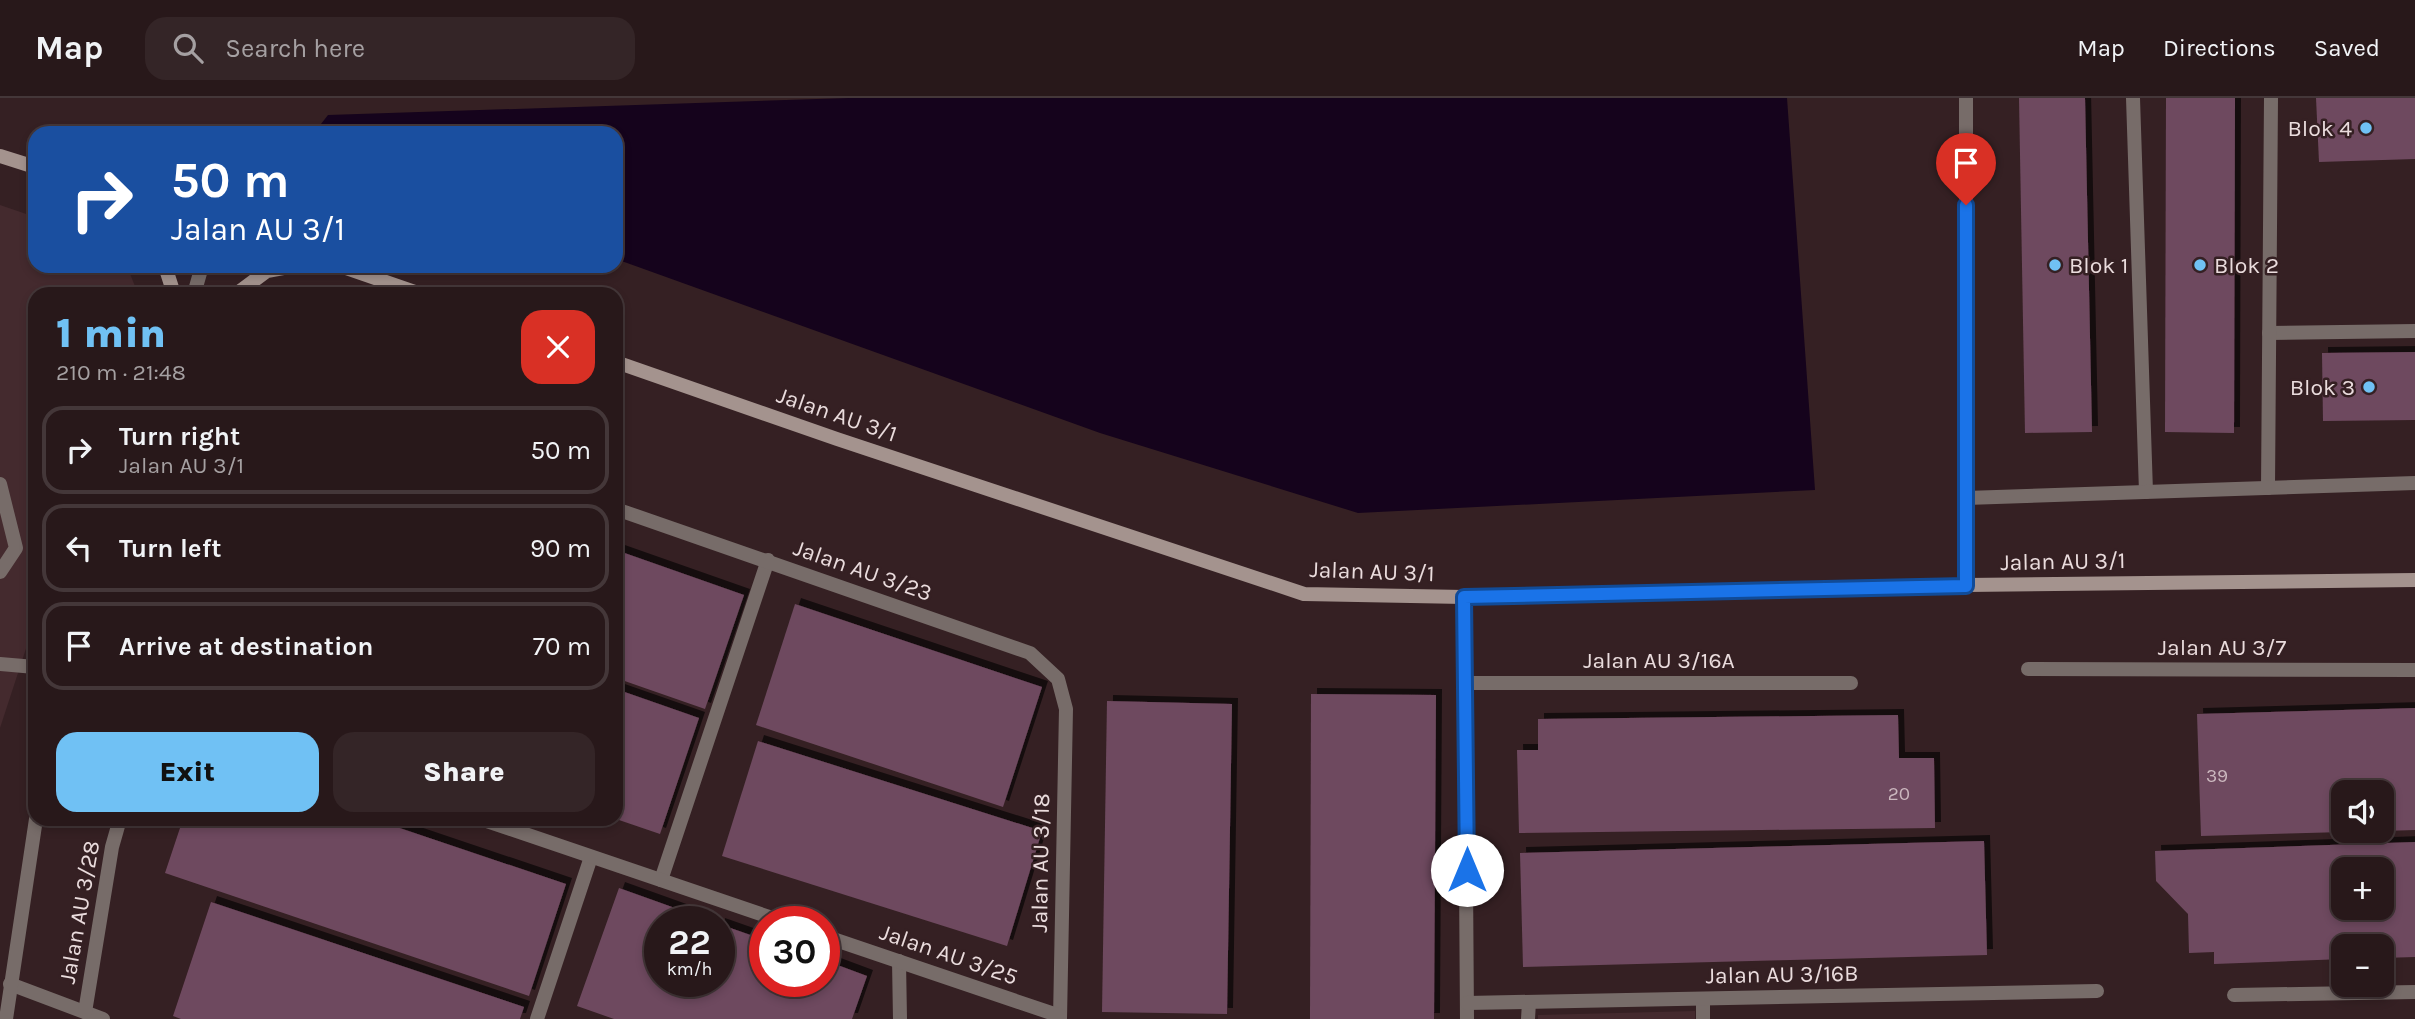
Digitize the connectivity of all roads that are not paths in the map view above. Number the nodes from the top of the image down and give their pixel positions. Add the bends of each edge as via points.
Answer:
1 (1966, 98) edge
2 (2133, 98) edge
3 (2271, 98) edge
4 (0, 156) edge
5 (28, 165) edge
6 (264, 273) edge
7 (360, 273) edge
8 (245, 287) edge
9 (401, 287) edge
10 (2415, 331) edge
11 (2269, 333) junction
12 (623, 364) edge
13 (2415, 483) edge
14 (0, 484) edge
15 (2268, 488) junction
16 (2146, 492) junction
17 (1966, 498) junction
18 (623, 511) edge
19 (768, 560) junction
20 (0, 572) edge
21 (2415, 580) edge
22 (1966, 586) junction
23 (1464, 597) junction
24 (0, 664) edge
25 (28, 666) edge
26 (2028, 669) dead end
27 (2415, 670) edge
28 (1467, 683) junction
29 (1851, 683) dead end
30 (1066, 709) joint
31 (35, 826) edge
32 (118, 826) edge
33 (502, 826) edge
34 (591, 856) junction
35 (661, 880) junction
36 (749, 910) edge
37 (840, 941) edge
38 (899, 961) junction
39 (10, 984) junction
40 (2097, 991) dead end
41 (2415, 992) edge
42 (2234, 995) dead end
43 (1703, 999) junction
44 (1528, 1002) junction
45 (1467, 1003) junction
46 (85, 1012) junction
47 (1060, 1017) edge
48 (6, 1019) edge
49 (103, 1019) edge
50 (537, 1019) edge
51 (900, 1019) edge
52 (1467, 1019) edge
53 (1528, 1019) edge
54 (1703, 1019) edge

1 - 17 street
2 - 16 street
3 - 11 street
4 - 5 main road
6 - 8 main road
7 - 9 main road
10 - 11 street
11 - 15 street
12 - 23 main road, Jalan AU 3/1 via 1304,594
13 - 15 street
14 - 20 street via 16,548
15 - 16 street
16 - 17 street
17 - 22 street
18 - 19 street, Jalan AU 3/23
19 - 30 street, Jalan AU 3/23 via 1030,653 1058,679
19 - 35 street
21 - 22 main road, Jalan AU 3/1
22 - 23 main road, Jalan AU 3/1
23 - 28 street
24 - 25 street
26 - 27 street, Jalan AU 3/7
28 - 29 street, Jalan AU 3/16A
28 - 45 street
30 - 47 street, Jalan AU 3/18
31 - 39 street
32 - 46 street, Jalan AU 3/28
33 - 34 street
34 - 35 street
34 - 50 street
35 - 36 street
37 - 38 street, Jalan AU 3/25
38 - 47 street, Jalan AU 3/25
38 - 51 street
39 - 46 street
39 - 48 street
40 - 43 street, Jalan AU 3/16B
41 - 42 street
43 - 44 street, Jalan AU 3/16B
43 - 54 street
44 - 45 street, Jalan AU 3/16B
44 - 53 street
45 - 52 street
46 - 49 street

